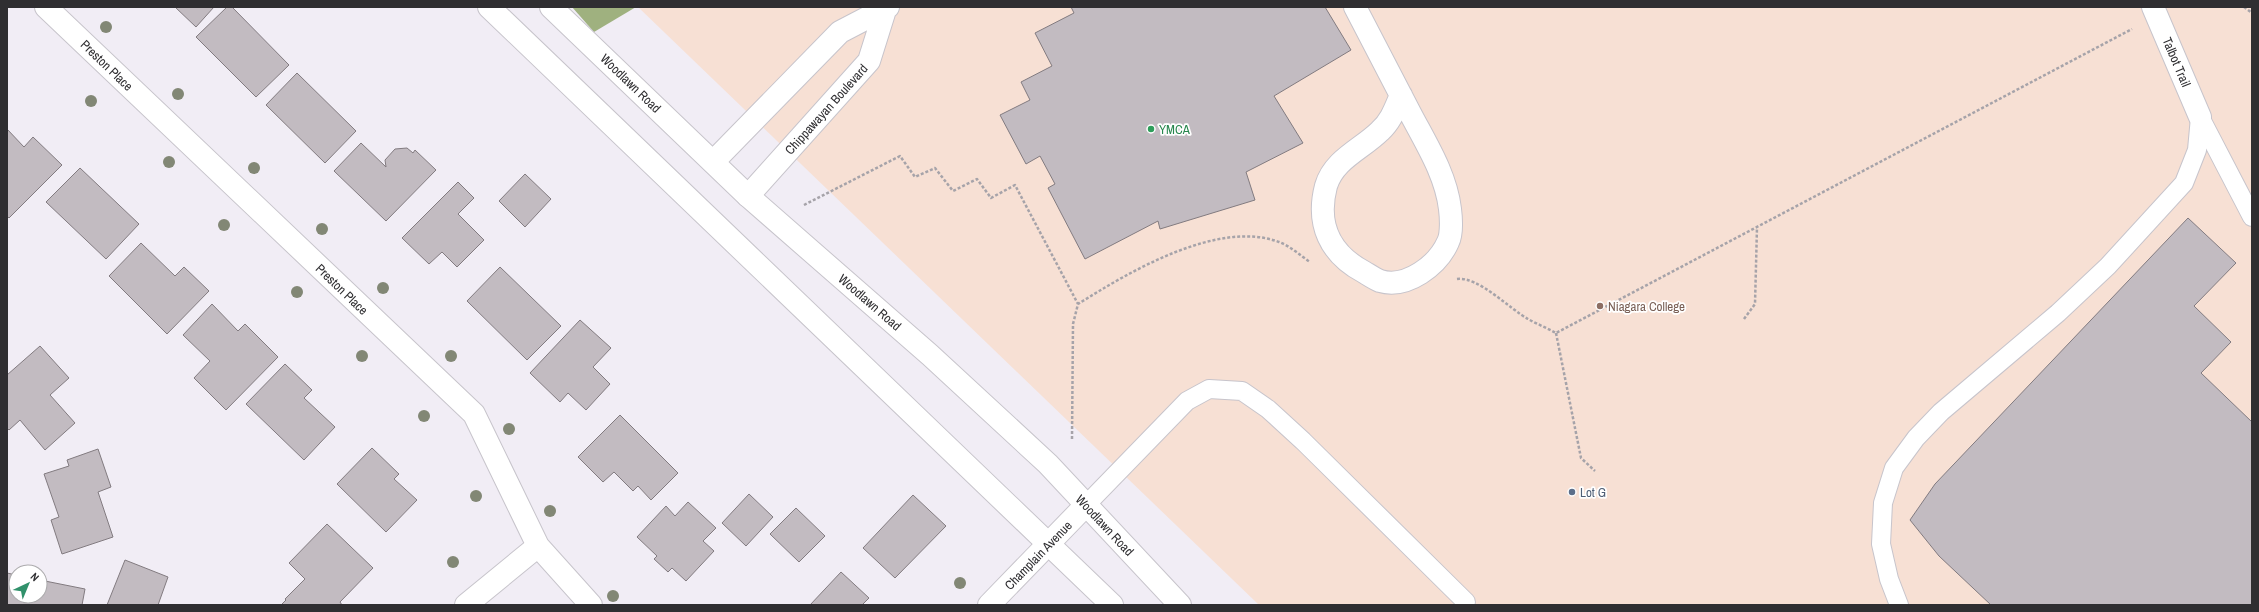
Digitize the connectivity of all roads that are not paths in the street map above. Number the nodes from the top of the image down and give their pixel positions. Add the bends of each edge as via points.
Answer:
1 (46, 7) edge
2 (489, 7) edge
3 (551, 7) edge
4 (1355, 7) edge
5 (886, 8) edge
6 (2155, 11) edge
7 (1401, 95) junction
8 (2200, 117) junction
9 (713, 162) junction
10 (748, 196) junction
11 (2252, 217) edge
12 (1086, 505) junction
13 (1048, 543) junction
14 (538, 546) junction
15 (1466, 602) dead end
16 (466, 605) edge
17 (591, 605) edge
18 (989, 605) edge
19 (1112, 605) edge
20 (1180, 605) edge
21 (1899, 605) edge

1 - 14 street, Preston Place via 474,414
2 - 13 street
3 - 9 street, Woodlawn Road
4 - 7 street
5 - 9 street, Chippawayan Boulevard via 840,32
5 - 10 street, Chippawayan Boulevard via 869,61
6 - 8 street, Talbot Trail
7 - 7 street via 1440,173 1450,209 1449,240 1436,262 1418,274 1401,281 1380,281 1357,268 1336,250 1324,229 1323,207 1326,185 1339,164 1380,132 1392,118
8 - 11 lane
8 - 21 lane via 2197,150 2184,183 2103,271 2058,313 1941,412 1916,438 1894,468 1883,503 1881,544 1889,579
9 - 10 street, Woodlawn Road
10 - 12 street, Woodlawn Road via 930,355 1048,464
12 - 13 street, Champlain Avenue
12 - 15 lane via 1187,401 1209,389 1242,391 1303,441
12 - 20 street, Woodlawn Road
13 - 18 street, Champlain Avenue
13 - 19 street
14 - 16 street
14 - 17 street, Preston Place

